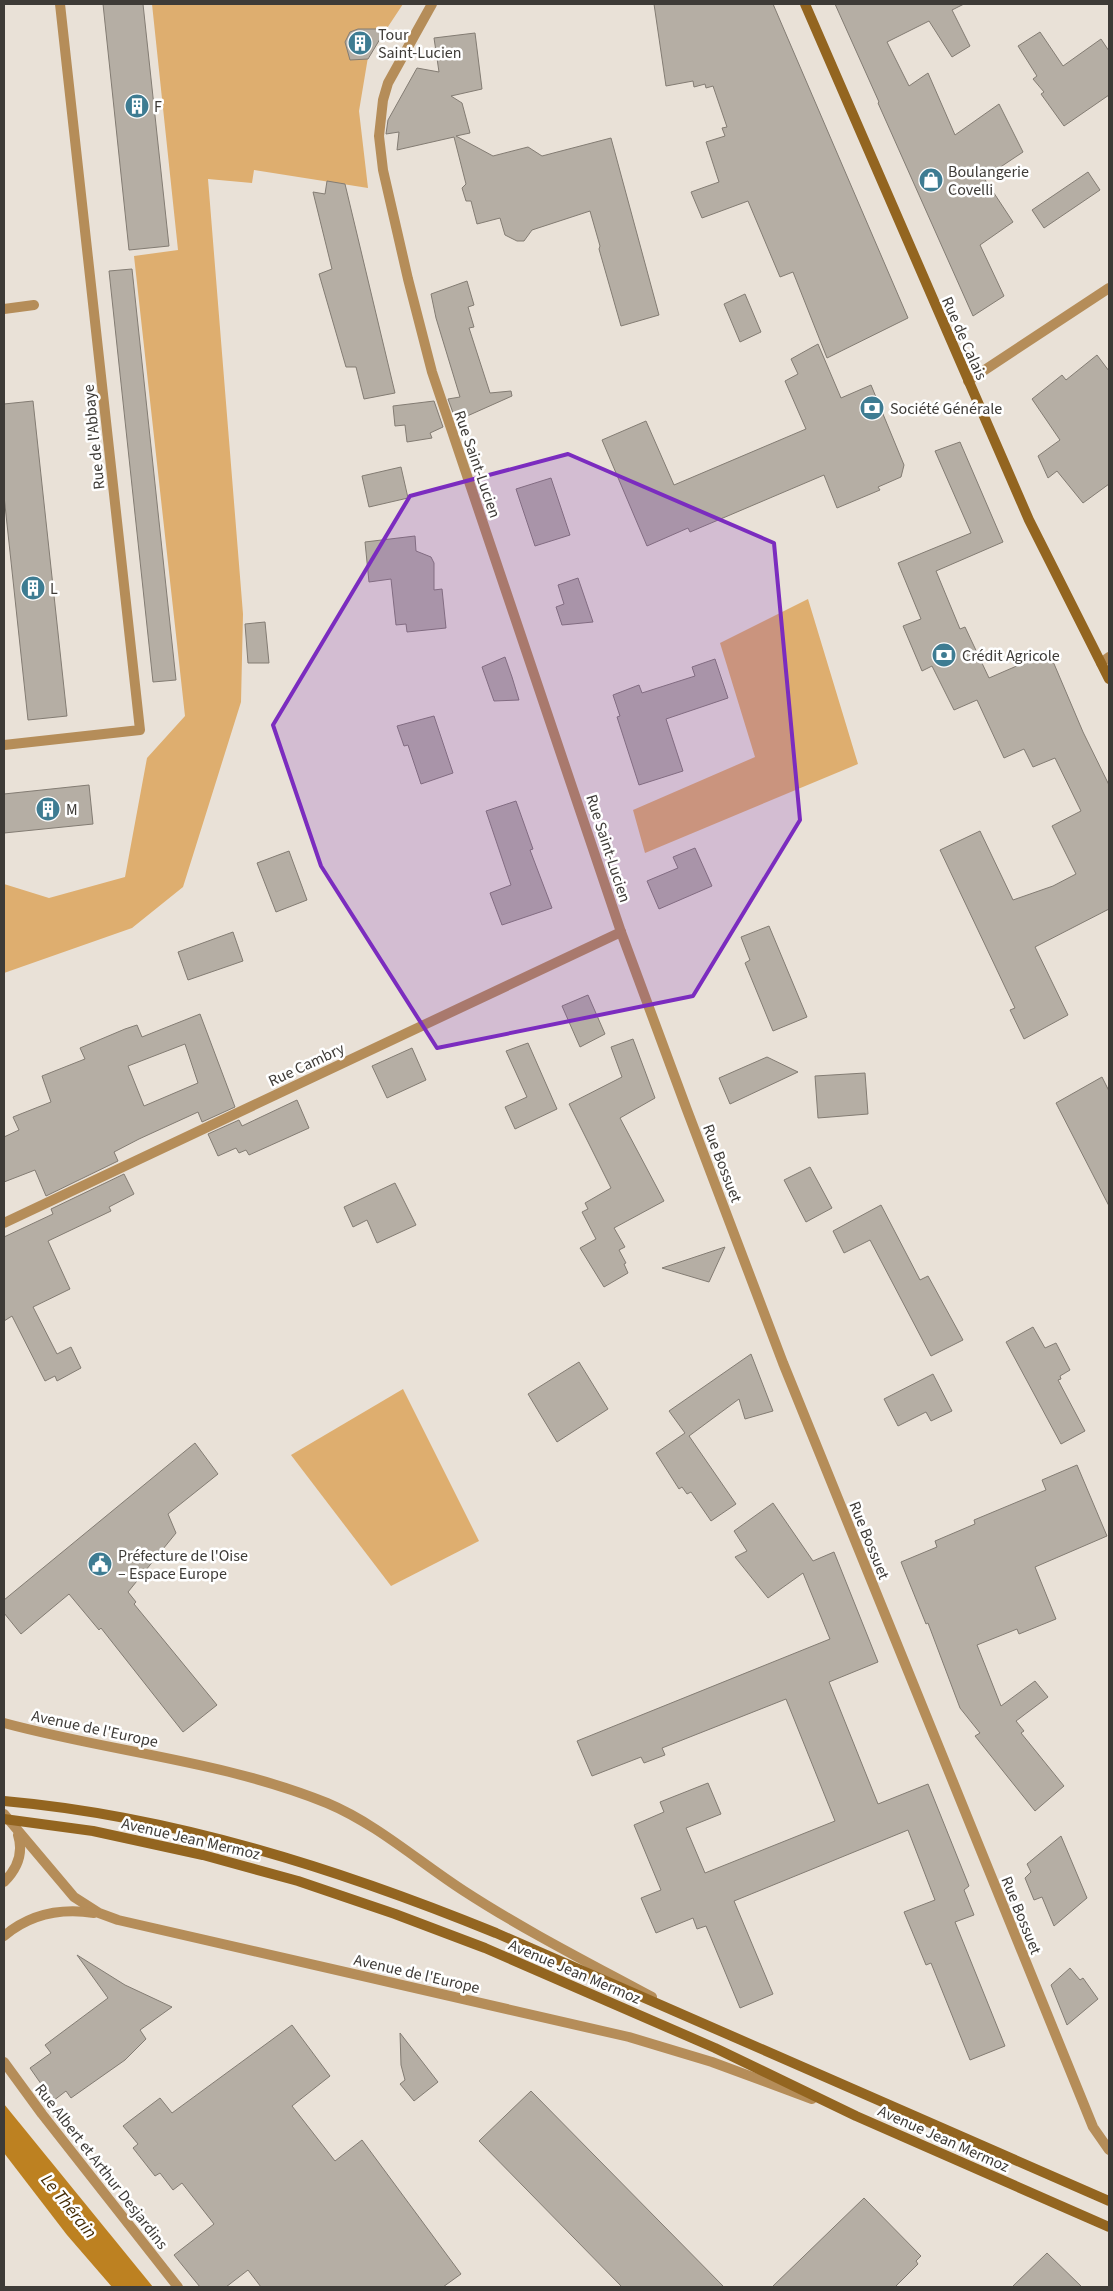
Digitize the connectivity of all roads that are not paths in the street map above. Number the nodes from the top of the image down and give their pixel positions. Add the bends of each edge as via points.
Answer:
1 (60, 4) edge
2 (432, 4) edge
3 (804, 4) edge
4 (1109, 288) edge
5 (34, 306) dead end
6 (4, 309) edge
7 (968, 381) junction
8 (1105, 660) edge
9 (1109, 679) edge
10 (4, 745) edge
11 (621, 932) junction
12 (4, 1223) edge
13 (5, 1724) edge
14 (4, 1801) edge
15 (4, 1814) edge
16 (4, 1819) edge
17 (17, 1832) junction
18 (4, 1882) edge
19 (99, 1914) junction
20 (4, 1936) edge
21 (686, 2015) junction
22 (4, 2062) edge
23 (856, 2116) junction
24 (1109, 2150) edge
25 (1109, 2201) edge
26 (1109, 2226) edge
27 (178, 2287) edge

1 - 10 street, Rue de l'Abbaye via 140,730
2 - 11 street, Rue Saint-Lucien via 394,68 383,100 379,136 383,170 432,372
3 - 7 main road, Rue de Calais
4 - 7 street
5 - 6 street
7 - 8 main road, Rue de Calais via 1029,520
8 - 9 main road, Rue de Calais
11 - 12 street, Rue Cambry
11 - 24 street, Rue Bossuet via 802,1409 1093,2127
13 - 21 street, Avenue de l'Europe via 214,1768 329,1804 361,1821 513,1922
14 - 21 main road, Avenue Jean Mermoz via 86,1812 171,1829 319,1868 457,1918
15 - 17 street, Avenue de l'Europe
16 - 23 main road, Avenue Jean Mermoz via 93,1831 203,1855 356,1900 462,1939 715,2048
17 - 18 street via 19,1859
17 - 19 street, Avenue de l'Europe via 64,1888
19 - 20 street via 69,1911 45,1914
19 - 23 street, Avenue de l'Europe via 629,2037 746,2074
21 - 25 main road, Avenue Jean Mermoz
22 - 27 street, Rue Albert et Arthur Desjardins
23 - 26 main road, Avenue Jean Mermoz

